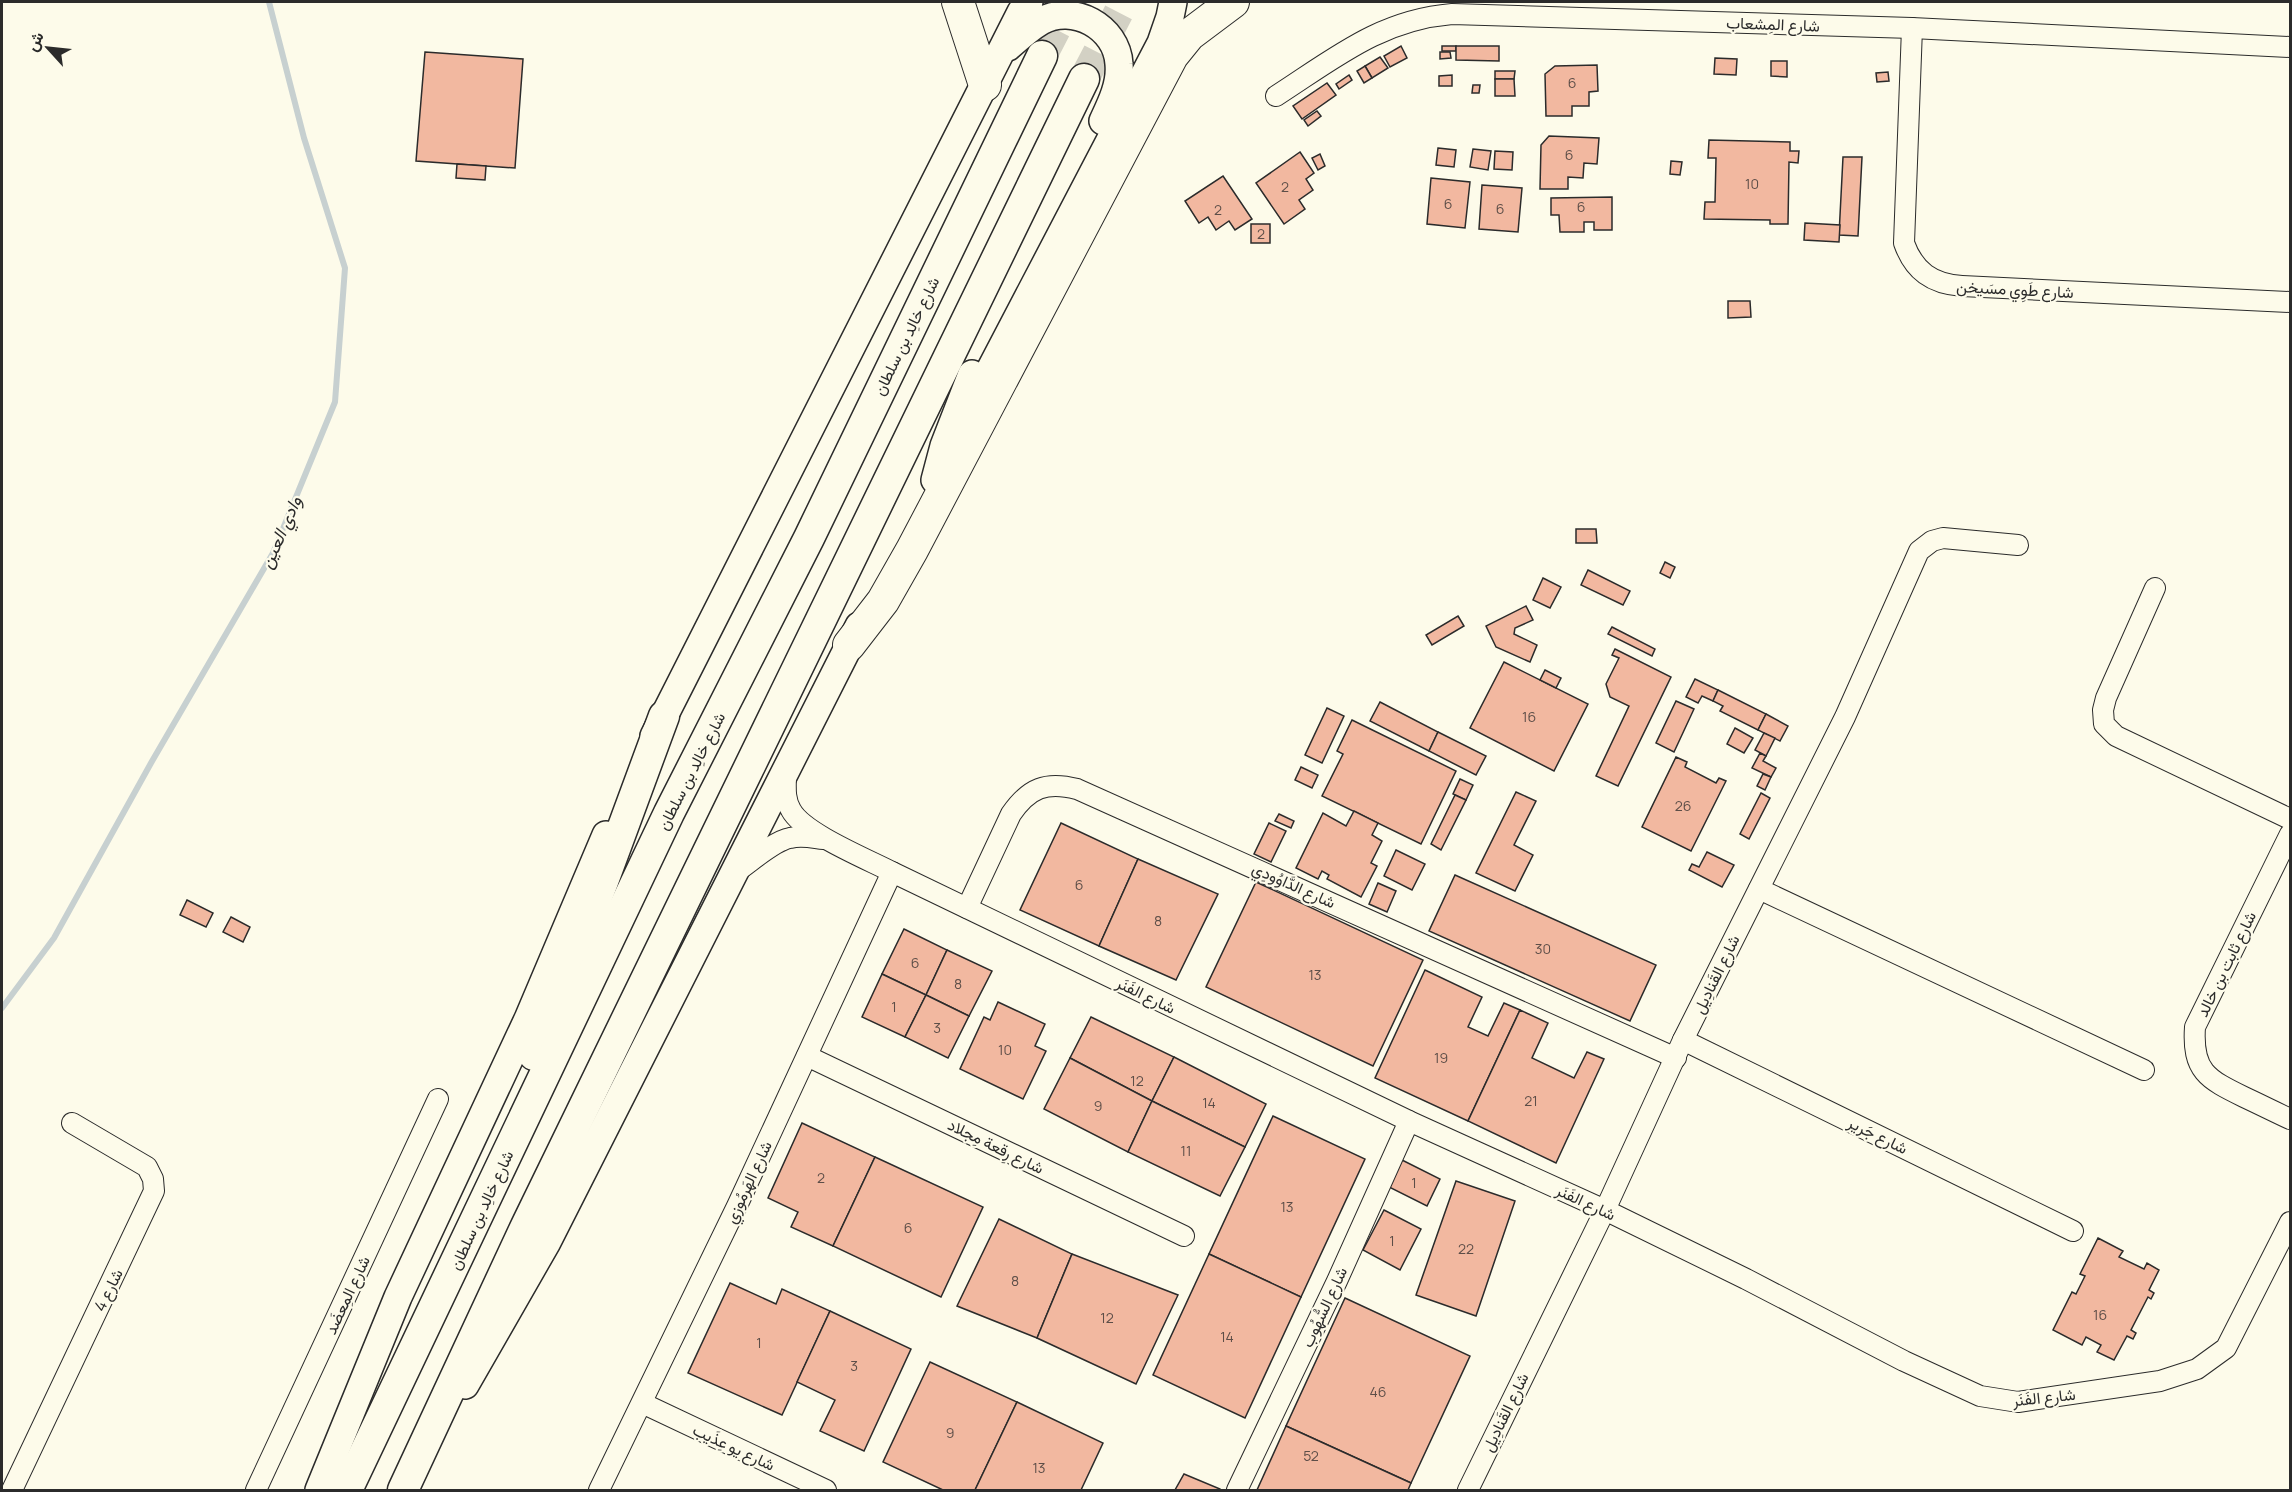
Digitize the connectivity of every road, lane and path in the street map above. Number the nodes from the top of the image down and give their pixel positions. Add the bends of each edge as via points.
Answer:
1 (958, 2) edge
2 (1029, 2) edge
3 (1173, 2) edge
4 (1233, 2) edge
5 (1912, 28) junction
6 (2290, 47) edge
7 (1001, 53) junction
8 (1042, 56) tunnel mouth
9 (1084, 79) tunnel mouth
10 (985, 85) junction
11 (1276, 96) dead end
12 (2290, 302) edge
13 (935, 480) junction
14 (2018, 545) dead end
15 (2155, 588) dead end
16 (849, 645) junction
17 (664, 716) junction
18 (787, 767) junction
19 (2290, 819) edge
20 (2290, 834) edge
21 (830, 840) junction
22 (892, 872) junction
23 (733, 874) junction
24 (1758, 889) junction
25 (967, 908) junction
26 (1680, 1049) junction
27 (807, 1056) junction
28 (2144, 1070) dead end
29 (438, 1099) dead end
30 (2290, 1119) edge
31 (1409, 1121) junction
32 (72, 1123) dead end
33 (1605, 1210) junction
34 (2290, 1222) edge
35 (2073, 1231) dead end
36 (1184, 1236) dead end
37 (642, 1403) junction
38 (373, 1437) junction
39 (12, 1491) edge
40 (256, 1491) edge
41 (319, 1491) edge
42 (347, 1491) edge
43 (404, 1491) edge
44 (599, 1491) edge
45 (826, 1491) edge
46 (1237, 1491) edge
47 (1468, 1491) edge

1 - 10 highway
2 - 7 main road
3 - 13 main road via 1161,43 1003,341
4 - 16 highway via 1189,35 1172,56 912,550 883,602
5 - 6 street, شارع المِشعاب
5 - 11 street, شارع المِشعاب via 1433,16 1378,32
5 - 12 street, شارع طَوِي مسَيخن via 1904,243 1909,257 1931,279 1946,285
7 - 10 main road
7 - 13 main road via 1041,21 1070,15 1098,25 1108,36 1118,55 1119,77 1104,120 969,380
8 - 38 main road, شارع خالِد بن سلطان via 814,528 669,813
9 - 43 main road via 526,1226
10 - 17 main road
13 - 16 main road
14 - 24 street, شارع القَنادِيل via 1955,537 1932,541 1919,551 1845,717
15 - 19 street via 2106,698 2104,724 2116,736
16 - 18 main road
17 - 38 main road via 510,1118 415,1329
17 - 41 main road via 615,814 528,1019 398,1297
18 - 21 street, شارع الفَنَر via 785,794 791,812
18 - 23 main road
20 - 30 street, شارع ثابت بن خالد via 2195,1027 2194,1046 2200,1066 2214,1083
21 - 22 street, شارع الفَنَر
21 - 23 street, شارع الفَنَر via 788,838
22 - 25 street, شارع الفَنَر
22 - 27 street, شارع الهَرمُوزي
23 - 43 main road via 547,1242
24 - 26 street, شارع القَنادِيل
24 - 28 street
25 - 26 street, شارع الدَّاوُودِي via 1020,801 1046,786 1062,785
25 - 31 street, شارع الفَنَر
26 - 33 street, شارع القَنادِيل
26 - 35 street, شارع جَرير
27 - 36 street, شارع رِقعة مِجلاد
27 - 37 street, شارع الهَرمُوزي
29 - 40 street, شارع المِعضَد
31 - 33 street, شارع الفَنَر
31 - 46 street, شارع السُّهُوب
32 - 39 street, شارع 4 via 147,1167 154,1191
33 - 34 street, شارع الفَنَر via 1904,1361 1980,1396 2019,1402 2160,1381 2197,1369 2226,1348
33 - 47 street, شارع القَنادِيل
37 - 44 street, شارع الهَرمُوزي
37 - 45 street, شارع يو عِذَيب
38 - 42 main road, شارع خالِد بن سلطان

